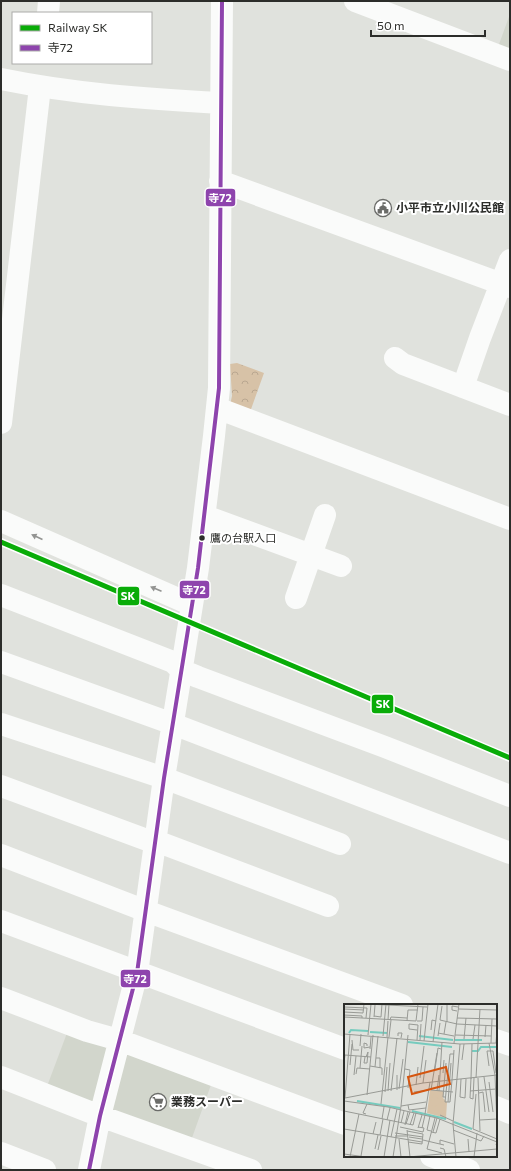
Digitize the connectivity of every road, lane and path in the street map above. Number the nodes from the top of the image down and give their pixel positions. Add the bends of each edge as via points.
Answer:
1 (50, 1) edge
2 (222, 1) edge
3 (355, 1) edge
4 (48, 12) edge
5 (510, 60) edge
6 (1, 79) edge
7 (40, 87) junction
8 (221, 103) junction
9 (220, 181) junction
10 (510, 260) edge
11 (506, 285) edge
12 (394, 358) dead end
13 (463, 387) junction
14 (510, 405) edge
15 (217, 408) junction
16 (1, 423) edge
17 (325, 515) dead end
18 (205, 516) junction
19 (510, 519) edge
20 (1, 521) edge
21 (312, 554) junction
22 (341, 566) dead end
23 (1, 595) edge
24 (296, 598) dead end
25 (192, 605) junction
26 (1, 662) edge
27 (181, 670) junction
28 (1, 724) edge
29 (173, 724) junction
30 (164, 778) junction
31 (1, 786) edge
32 (510, 796) edge
33 (156, 841) junction
34 (340, 844) dead end
35 (510, 853) edge
36 (1, 855) edge
37 (328, 906) dead end
38 (146, 911) junction
39 (1, 921) edge
40 (137, 973) junction
41 (1, 998) edge
42 (399, 1004) edge
43 (119, 1040) junction
44 (497, 1040) edge
45 (510, 1045) edge
46 (344, 1049) edge
47 (1, 1077) edge
48 (497, 1107) edge
49 (510, 1113) edge
50 (100, 1116) junction
51 (344, 1124) edge
52 (1, 1153) edge
53 (434, 1157) edge
54 (45, 1170) edge
55 (90, 1170) edge
56 (251, 1170) edge
57 (469, 1170) edge

1 - 4 street
2 - 8 street
3 - 5 street
6 - 7 street
7 - 8 street via 118,97
7 - 16 street
8 - 9 street
9 - 11 street
9 - 15 street
10 - 11 street
11 - 13 street
12 - 13 street via 403,364
13 - 14 street
15 - 18 street
15 - 19 street
17 - 21 street
18 - 21 street
18 - 25 street
25 -> 20 street
21 - 22 street
21 - 24 street
23 - 27 street via 173,662
25 - 27 street
26 - 29 street
27 - 29 street
27 - 32 street
28 - 30 street
29 - 30 street
29 - 35 street
30 - 33 street
30 - 34 street
31 - 33 street via 147,840
33 - 37 street
33 - 38 street
36 - 38 street
38 - 40 street
38 - 42 street
39 - 40 street
40 - 43 street
40 - 46 street
41 - 43 street via 87,1031
43 - 50 street
43 - 51 street
44 - 45 street
47 - 50 street
48 - 49 street
50 - 55 street
50 - 56 street
52 - 54 street
53 - 57 street

